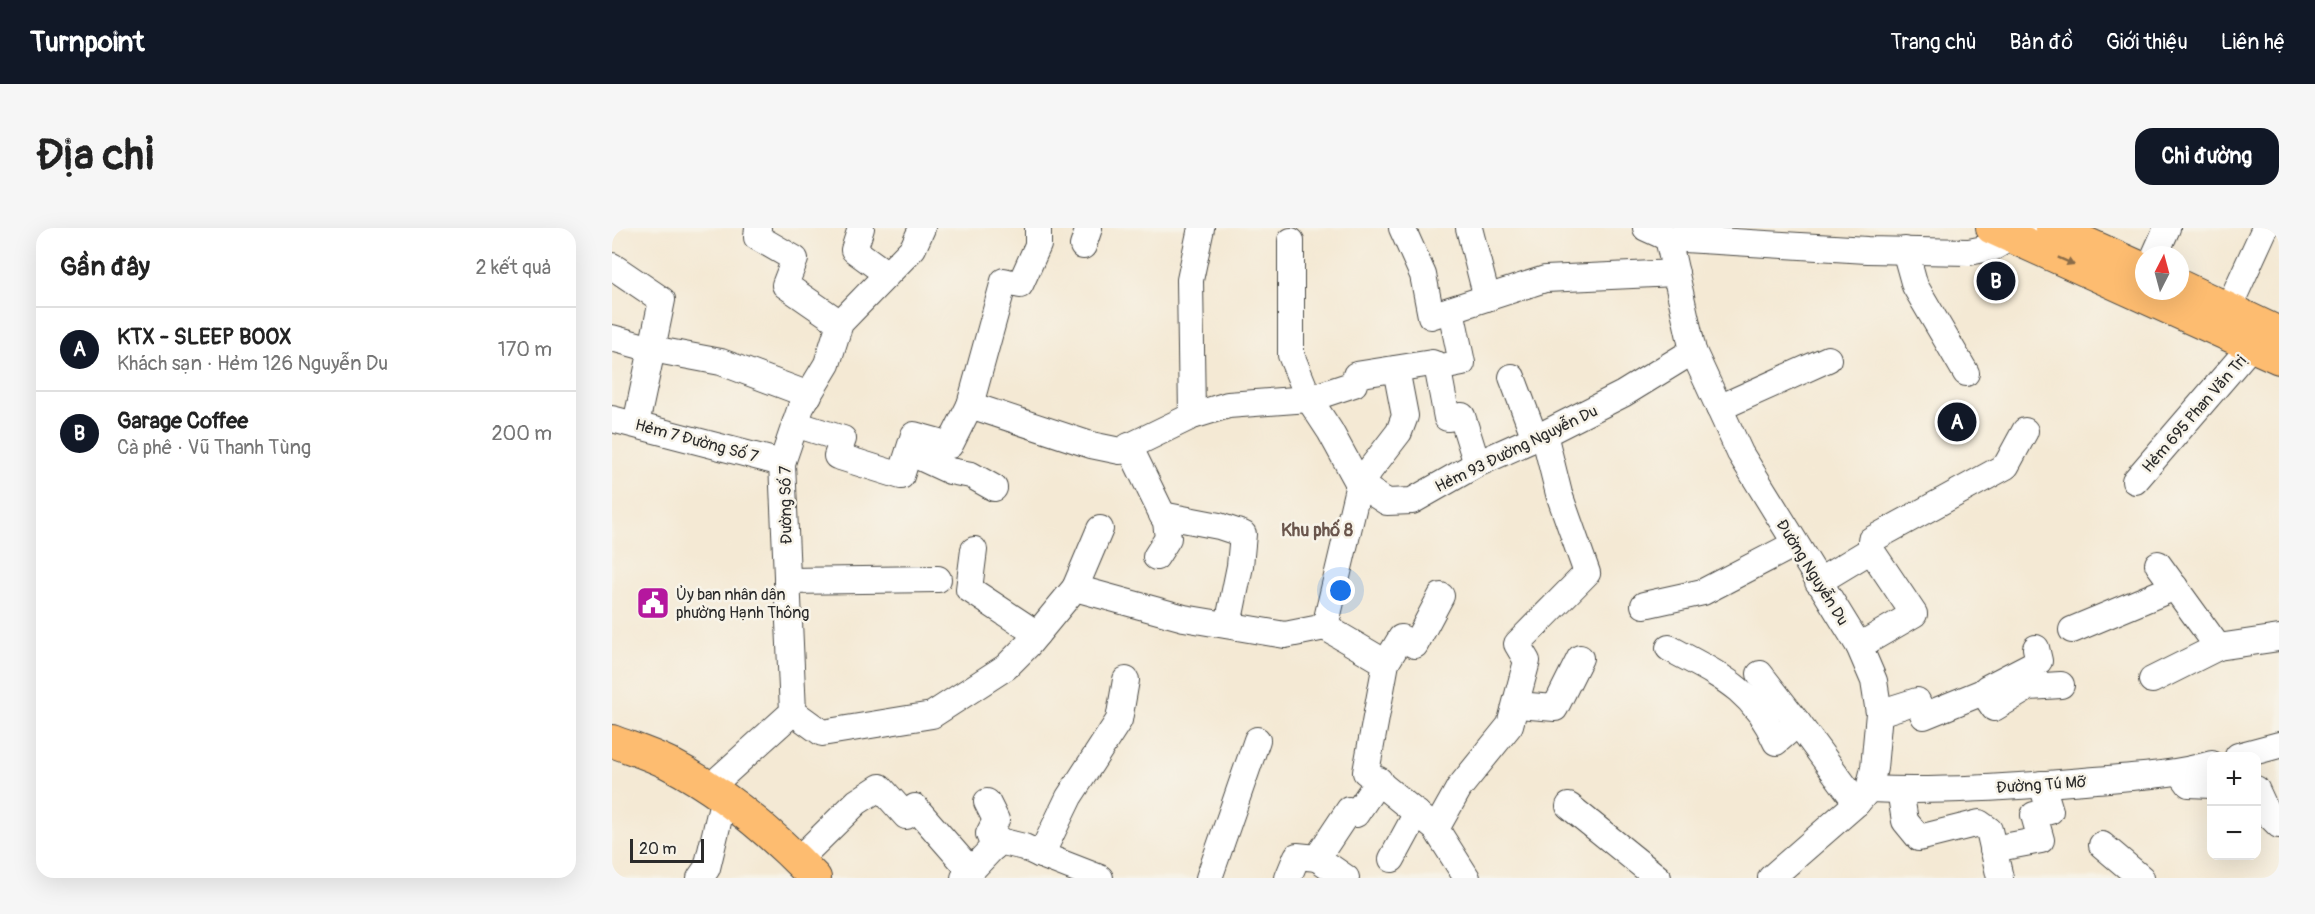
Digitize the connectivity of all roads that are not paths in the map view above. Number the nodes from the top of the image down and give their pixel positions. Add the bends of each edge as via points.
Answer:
1 (758, 228) edge
2 (861, 228) edge
3 (922, 228) edge
4 (1038, 228) edge
5 (1201, 228) edge
6 (1402, 228) edge
7 (1469, 228) edge
8 (2052, 228) edge
9 (2167, 228) edge
10 (2265, 228) edge
11 (2011, 231) edge
12 (1657, 233) edge
13 (1291, 241) dead end
14 (2159, 246) edge
15 (1905, 250) junction
16 (2135, 265) edge
17 (612, 266) edge
18 (1676, 273) junction
19 (887, 274) junction
20 (2189, 290) edge
21 (1487, 298) junction
22 (2228, 309) junction
23 (1441, 313) junction
24 (840, 323) junction
25 (612, 338) edge
26 (2271, 345) edge
27 (652, 349) junction
28 (1693, 351) junction
29 (1828, 359) dead end
30 (1437, 365) junction
31 (1396, 369) junction
32 (1966, 373) dead end
33 (1512, 377) dead end
34 (808, 395) junction
35 (1309, 399) junction
36 (970, 405) junction
37 (1719, 408) junction
38 (1192, 416) junction
39 (624, 422) edge
40 (795, 424) junction
41 (2025, 431) dead end
42 (1540, 436) junction
43 (1129, 446) junction
44 (909, 452) junction
45 (782, 463) junction
46 (1477, 464) junction
47 (2135, 481) dead end
48 (1359, 484) junction
49 (993, 488) dead end
50 (1162, 515) junction
51 (1100, 529) dead end
52 (1795, 544) junction
53 (974, 550) dead end
54 (1871, 550) junction
55 (1156, 557) dead end
56 (2158, 564) dead end
57 (938, 579) dead end
58 (787, 581) junction
59 (1818, 582) junction
60 (2175, 587) junction
61 (1075, 588) junction
62 (1441, 596) dead end
63 (1644, 605) dead end
64 (1228, 625) junction
65 (1325, 627) junction
66 (2072, 630) dead end
67 (1037, 634) junction
68 (2279, 638) edge
69 (1858, 646) junction
70 (1669, 648) dead end
71 (2036, 648) dead end
72 (2218, 648) junction
73 (1580, 658) dead end
74 (1386, 663) junction
75 (1760, 674) dead end
76 (1126, 680) dead end
77 (2152, 680) dead end
78 (2061, 685) dead end
79 (1983, 692) junction
80 (1516, 705) junction
81 (793, 712) junction
82 (1878, 713) junction
83 (1798, 723) junction
84 (1257, 740) dead end
85 (612, 741) edge
86 (2279, 745) edge
87 (2253, 752) edge
88 (2207, 765) edge
89 (2181, 773) junction
90 (1378, 780) junction
91 (2042, 784) junction
92 (2207, 785) edge
93 (1900, 790) junction
94 (716, 792) junction
95 (1863, 796) junction
96 (2261, 800) edge
97 (987, 802) dead end
98 (1569, 806) dead end
99 (1426, 821) junction
100 (2279, 825) edge
101 (2102, 845) dead end
102 (994, 847) junction
103 (1993, 849) junction
104 (1041, 855) junction
105 (1317, 858) junction
106 (1392, 859) dead end
107 (807, 869) edge
108 (968, 874) edge
109 (1458, 874) edge
110 (700, 878) edge
111 (1100, 878) edge
112 (1209, 878) edge
113 (1288, 878) edge
114 (1346, 878) edge
115 (1658, 878) edge
116 (1771, 878) edge
117 (2000, 878) edge
118 (2141, 878) edge

1 - 24 street via 757,237 795,259 785,285
2 - 19 street via 854,250
3 - 19 street, Đường Số 7 via 913,248
4 - 36 street via 1038,245 1020,285 1004,281
5 - 38 street via 1190,280
6 - 23 street
7 - 21 street
8 - 16 main road
9 - 14 street
10 - 22 street
11 - 15 street via 1994,247 1969,252
11 -> 26 main road
12 - 15 street
12 - 18 street, Đường Nguyễn Du
13 - 35 street, Hẻm 93 Đường Nguyễn Du via 1291,355
15 - 32 street via 1915,285
17 - 27 street via 662,300
18 - 21 street via 1545,279
18 - 28 street, Đường Nguyễn Du
19 - 24 street, Đường Số 7
20 - 22 main road
21 - 23 street
22 - 26 main road
23 - 30 street via 1462,363
24 - 34 street, Đường Số 7 via 827,364
25 - 27 street
26 - 47 street, Hẻm 695 Phan Văn Trị
27 - 34 street via 721,362
27 - 39 street
28 - 37 street, Đường Nguyễn Du
28 - 42 street, Hẻm 93 Đường Nguyễn Du via 1623,394
29 - 37 street
30 - 31 street
30 - 46 street via 1447,418 1462,416
31 - 35 street via 1356,375 1354,384
31 - 48 street via 1405,416 1399,432
33 - 42 street
34 - 40 street, Đường Số 7
35 - 38 street via 1228,405
35 - 48 street, Hẻm 93 Đường Nguyễn Du
36 - 43 street via 1091,445 1120,451
36 - 44 street via 950,445 914,435
37 - 52 street, Đường Nguyễn Du via 1740,453
38 - 43 street
39 - 45 street, Hẻm 7 Đường Số 7
40 - 44 street via 843,439 837,456 901,477
40 - 45 street, Đường Số 7
41 - 54 street via 2006,466 1871,540
42 - 46 street, Hẻm 93 Đường Nguyễn Du
42 - 80 street via 1587,573 1517,644 1527,661
43 - 50 street
44 - 49 street via 950,471 971,475
45 - 58 street, Đường Số 7
46 - 48 street, Hẻm 93 Đường Nguyễn Du via 1412,501 1387,502
48 - 65 street
50 - 55 street via 1168,538
50 - 64 street via 1243,534
51 - 61 street
52 - 59 street, Đường Nguyễn Du
52 - 63 street via 1703,592
53 - 67 street via 969,589
54 - 59 street
54 - 69 street via 1914,614
56 - 60 street
57 - 58 street
58 - 81 street, Đường Số 7
59 - 69 street, Đường Nguyễn Du
60 - 66 street
60 - 72 street
61 - 64 street via 1184,618
61 - 67 street
62 - 74 street via 1415,645 1401,639
64 - 65 street via 1286,635
65 - 74 street
67 - 81 street via 1006,667 932,716 822,733
68 - 72 street
69 - 82 street, Đường Nguyễn Du via 1874,681
70 - 83 street via 1719,675 1751,699 1776,742
71 - 79 street via 2039,661
72 - 77 street
73 - 80 street via 1555,708
74 - 90 street via 1366,772
75 - 83 street
76 - 104 street via 1119,720 1069,797
78 - 79 street via 2029,687 1994,708
79 - 82 street via 1924,716 1917,700
80 - 99 street via 1510,724 1459,788
81 - 94 street
82 - 95 street, Đường Nguyễn Du
83 - 95 street
84 - 112 street
85 - 94 main road via 667,762
86 - 87 street
88 - 89 street, Đường Tú Mỡ
89 - 91 street, Đường Tú Mỡ
89 - 92 street via 2188,784
90 - 99 street
90 - 105 street via 1356,814 1349,810
91 - 93 street, Đường Tú Mỡ
91 - 103 street via 2050,811 2034,815 2041,840
93 - 95 street, Đường Tú Mỡ
93 - 103 street via 1905,820 1919,838 1979,823 1989,830
94 - 107 main road via 752,817
94 - 110 street via 707,868
95 - 116 street
96 - 100 street
97 - 102 street via 996,820 988,834
98 - 115 street
99 - 106 street
99 - 109 street
101 - 118 street
102 - 104 street via 999,841
102 - 108 street
103 - 117 street
104 - 111 street
105 - 113 street via 1297,856
105 - 114 street
107 - 108 street via 857,802 880,787 906,816 915,807

